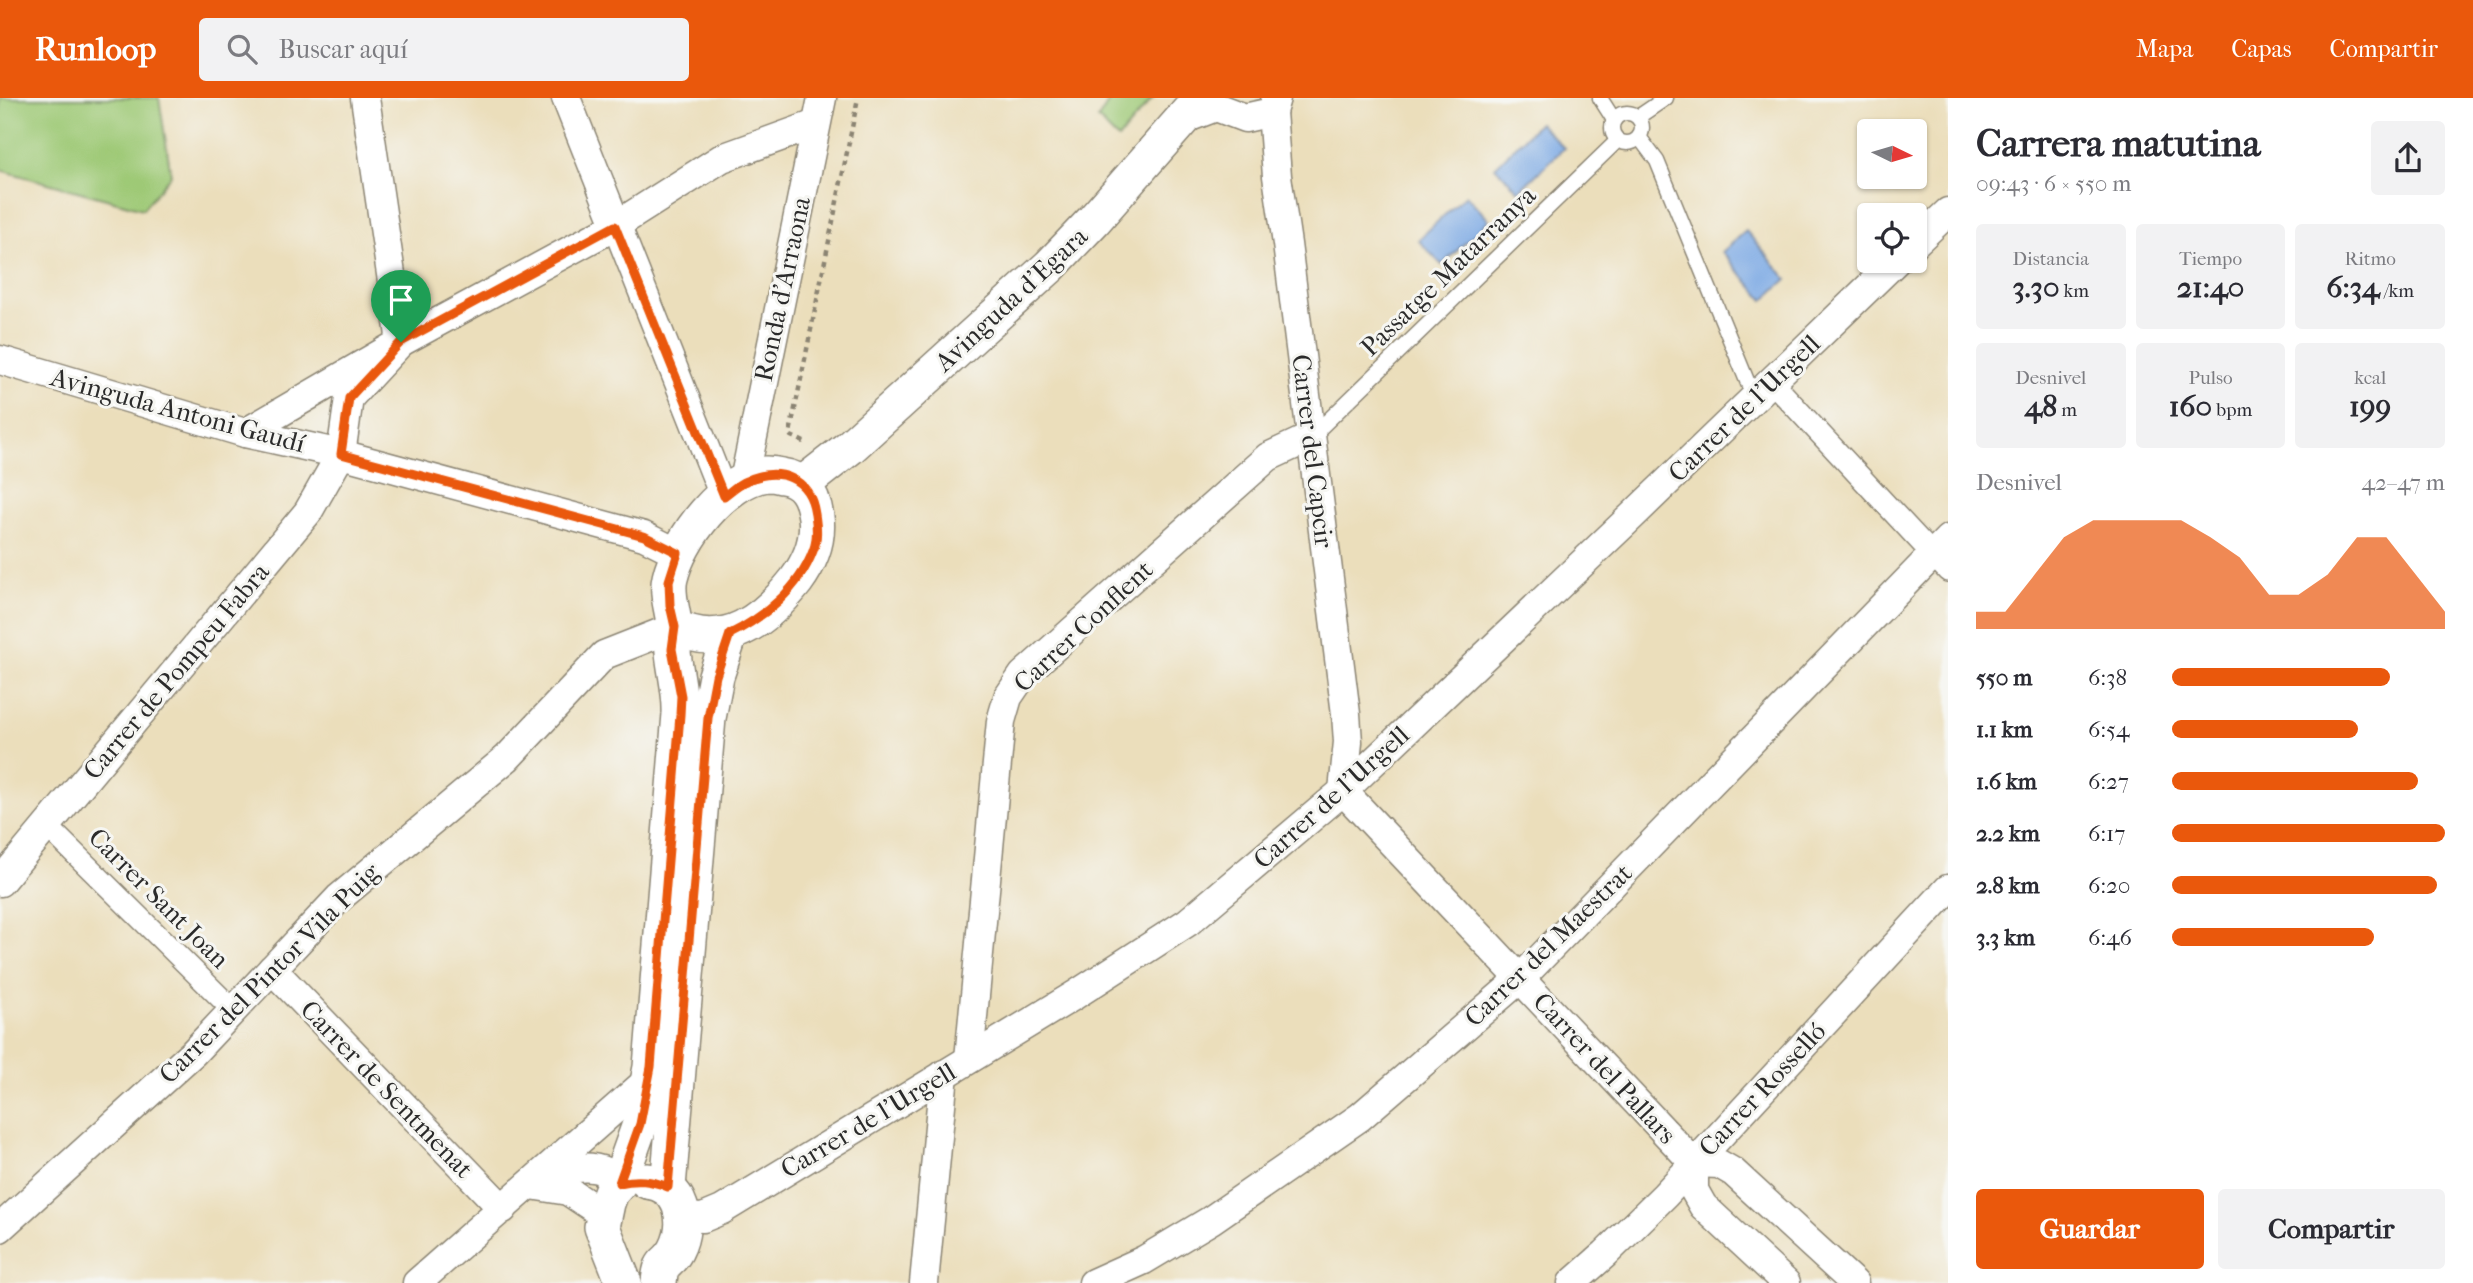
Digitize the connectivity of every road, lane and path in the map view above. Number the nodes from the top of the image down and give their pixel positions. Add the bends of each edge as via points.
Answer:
1 (365, 98) edge
2 (566, 98) edge
3 (858, 98) edge
4 (1600, 98) edge
5 (1666, 98) edge
6 (1274, 105) edge
7 (1192, 109) edge
8 (819, 111) edge
9 (1638, 117) junction
10 (1614, 120) junction
11 (1639, 137) junction
12 (1618, 140) junction
13 (1948, 212) edge
14 (615, 226) junction
15 (1927, 232) edge
16 (1883, 273) edge
17 (401, 342) junction
18 (0, 360) edge
19 (1762, 389) junction
20 (245, 433) junction
21 (1311, 436) junction
22 (341, 454) junction
23 (816, 476) junction
24 (734, 489) junction
25 (678, 553) junction
26 (1943, 555) edge
27 (675, 627) junction
28 (730, 634) junction
29 (1343, 791) junction
30 (47, 826) junction
31 (0, 882) edge
32 (1948, 889) edge
33 (272, 969) junction
34 (1520, 979) junction
35 (233, 1010) junction
36 (969, 1059) junction
37 (944, 1074) junction
38 (648, 1080) junction
39 (1694, 1163) junction
40 (619, 1183) junction
41 (531, 1185) junction
42 (676, 1202) junction
43 (503, 1209) junction
44 (604, 1215) junction
45 (0, 1228) edge
46 (619, 1270) edge
47 (660, 1275) edge
48 (417, 1283) edge
49 (924, 1283) edge
50 (1093, 1283) edge
51 (1572, 1283) edge
52 (1786, 1283) edge
53 (1854, 1283) edge

1 - 17 street
2 - 14 street
3 - 23 path via 790,433 813,446
4 - 10 lane
5 - 9 lane
6 - 7 street via 1245,118 1216,107
6 - 21 street, Carrer del Capcir via 1277,176
7 - 23 street, Avinguda d'Egara via 1049,266
8 - 14 street via 722,158
8 - 24 street, Ronda d'Arraona
9 - 10 lane via 1625,113
9 - 11 lane
10 - 12 lane via 1612,131
11 - 12 lane via 1629,143
11 - 19 lane via 1657,161
12 - 21 lane, Passatge Matarranya
13 - 15 street
14 - 17 street
14 - 24 street
16 - 19 street, Carrer de l'Urgell
17 - 20 street
17 - 22 street via 349,398
18 - 20 street, Avinguda Antoni Gaudí
19 - 26 street
19 - 29 street, Carrer de l'Urgell
20 - 22 street, Avinguda Antoni Gaudí
21 - 29 street, Carrer del Capcir via 1346,714
21 - 36 street, Carrer Conflent via 1268,457 1023,675 1008,697 1001,721
22 - 25 street, Avinguda Antoni Gaudí via 644,536
22 - 30 street, Carrer de Pompeu Fabra via 309,512
23 - 24 street via 767,474
23 - 28 street via 813,551 777,603
24 - 25 street via 694,526
25 - 27 street via 669,581
26 - 34 street, Carrer del Maestrat
27 - 28 street via 692,636
27 - 33 street, Carrer del Pintor Vila Puig via 604,655 507,758 339,898
27 - 38 street via 672,649 680,715
28 - 42 street via 708,718
29 - 34 street, Carrer del Pallars
29 - 36 street, Carrer de l'Urgell via 1188,922
30 - 31 street, Carrer de Pompeu Fabra
30 - 35 street, Carrer Sant Joan
32 - 39 street, Carrer Rosselló
33 - 35 street, Carrer del Pintor Vila Puig
33 - 43 street, Carrer de Sentmenat
34 - 39 street, Carrer del Pallars
34 - 50 street, Carrer del Maestrat via 1360,1117 1212,1220 1144,1260
35 - 45 street, Carrer del Pintor Vila Puig
36 - 37 street, Carrer de l'Urgell
37 - 42 street, Carrer de l'Urgell via 722,1210 703,1218
37 - 49 street
38 - 40 street via 640,1124
38 - 41 street
39 - 51 street, Carrer Rosselló
39 - 52 street, Carrer del Pallars via 1694,1190 1703,1206
39 - 53 street, Carrer del Pallars via 1719,1164 1733,1172
40 - 41 street via 605,1172 581,1167
40 - 42 street via 655,1181
40 - 44 street
41 - 43 street
41 - 44 street via 568,1191
42 - 47 street via 675,1252
43 - 48 street
44 - 46 street via 602,1227
46 - 47 street via 630,1263

